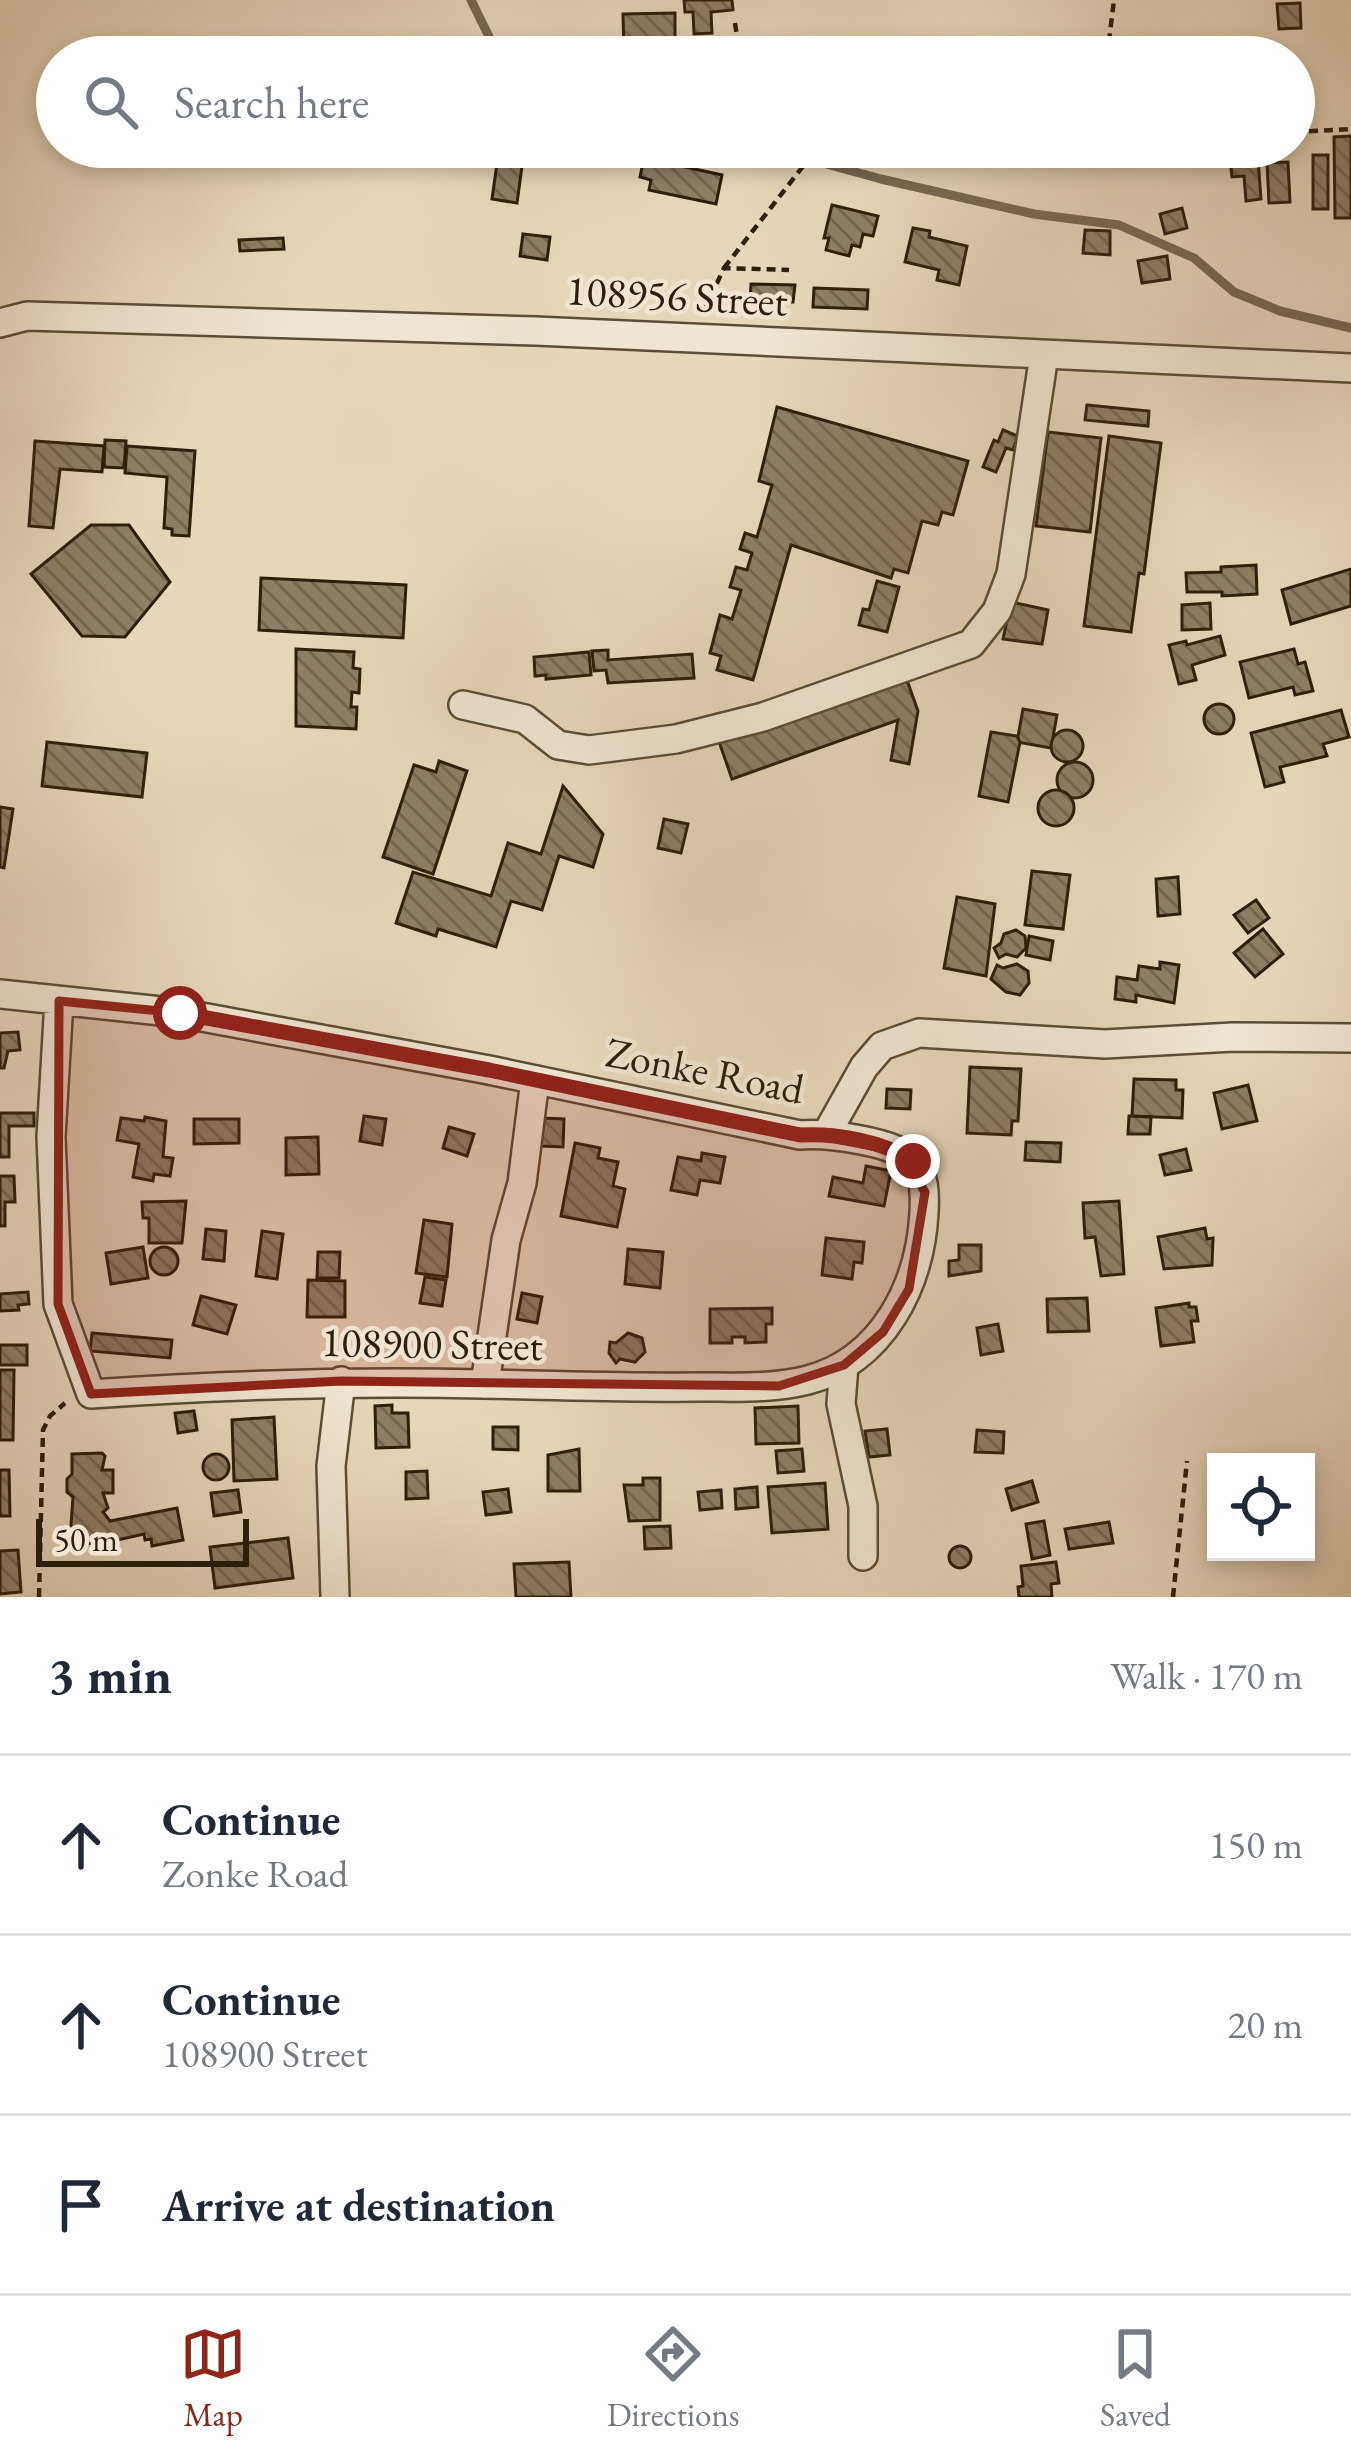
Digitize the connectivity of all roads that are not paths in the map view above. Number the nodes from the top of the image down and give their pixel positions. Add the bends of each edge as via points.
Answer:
1 (0, 323) edge
2 (1043, 355) junction
3 (1351, 368) edge
4 (464, 705) dead end
5 (0, 994) edge
6 (59, 1001) junction
7 (1351, 1038) edge
8 (535, 1080) junction
9 (827, 1133) junction
10 (844, 1365) junction
11 (340, 1381) junction
12 (485, 1384) junction
13 (863, 1556) dead end
14 (335, 1597) edge

1 - 2 street, 108956 Street via 27,316
2 - 3 street, 108956 Street
2 - 4 street via 1011,574 997,611 971,644 763,717 589,750 558,745 525,719
5 - 6 street, Zonke Road
6 - 8 street, Zonke Road via 180,1013
6 - 11 street, 108900 Street via 51,1137 58,1304 92,1394
7 - 9 street, Zonke Road via 1105,1044 919,1033 882,1046
8 - 9 street, Zonke Road via 800,1135
8 - 12 street
9 - 10 street, 108900 Street via 898,1151 913,1161 925,1192 909,1288 883,1332
10 - 12 street, 108900 Street via 779,1386
10 - 13 street via 841,1404 863,1506
11 - 12 street, 108900 Street
11 - 14 street via 331,1466

